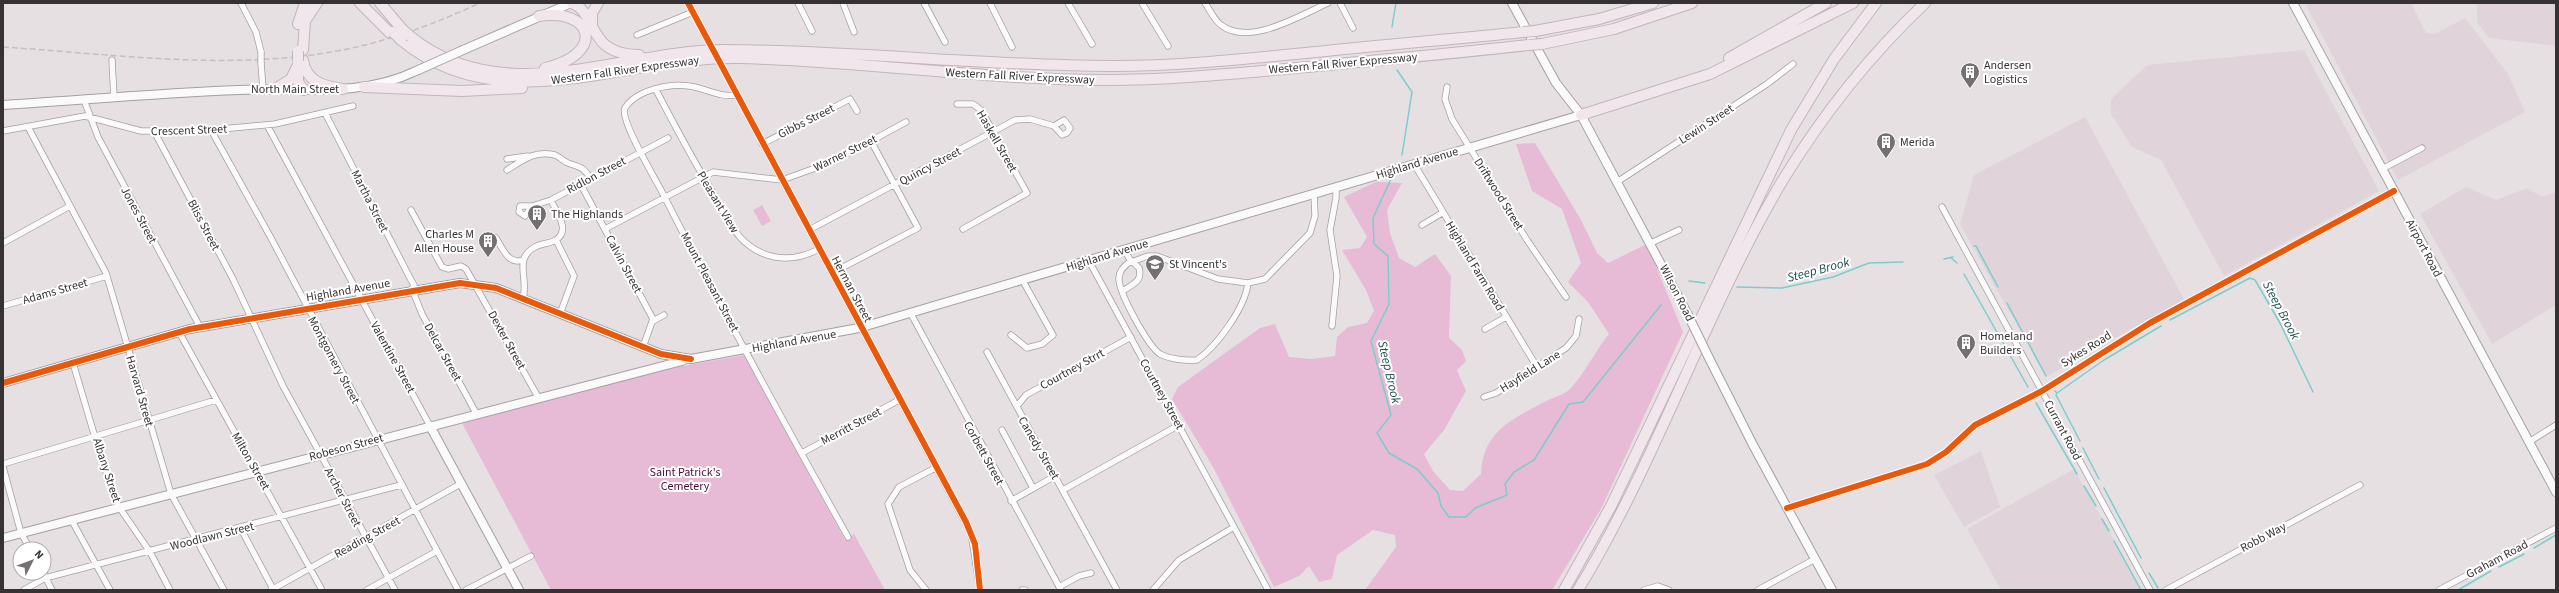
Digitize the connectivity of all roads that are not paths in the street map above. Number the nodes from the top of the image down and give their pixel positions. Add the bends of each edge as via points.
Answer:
1 (241, 3) edge
2 (304, 3) edge
3 (317, 3) edge
4 (360, 3) edge
5 (370, 3) edge
6 (380, 3) edge
7 (572, 3) edge
8 (598, 3) edge
9 (688, 3) edge
10 (798, 3) edge
11 (843, 3) edge
12 (924, 3) edge
13 (990, 3) edge
14 (1068, 3) edge
15 (1142, 3) edge
16 (1205, 3) edge
17 (1328, 3) edge
18 (1340, 3) edge
19 (1512, 3) edge
20 (1653, 3) edge
21 (1692, 3) edge
22 (1826, 3) edge
23 (1853, 3) edge
24 (1876, 3) edge
25 (1925, 3) edge
26 (2293, 3) edge
27 (693, 12) junction
28 (539, 16) junction
29 (583, 28) junction
30 (1353, 28) dead end
31 (812, 30) dead end
32 (593, 32) junction
33 (854, 32) dead end
34 (399, 35) junction
35 (638, 35) dead end
36 (945, 42) dead end
37 (1092, 44) dead end
38 (1168, 46) dead end
39 (1012, 47) dead end
40 (675, 54) junction
41 (300, 57) junction
42 (112, 60) dead end
43 (1793, 64) dead end
44 (490, 73) junction
45 (572, 78) junction
46 (1671, 86) junction
47 (364, 87) junction
48 (1446, 87) dead end
49 (263, 89) junction
50 (275, 89) junction
51 (343, 89) junction
52 (304, 90) junction
53 (656, 90) junction
54 (736, 95) junction
55 (114, 98) junction
56 (84, 100) junction
57 (957, 104) dead end
58 (3, 105) edge
59 (353, 106) dead end
60 (857, 111) dead end
61 (325, 113) junction
62 (1581, 114) junction
63 (88, 116) junction
64 (906, 122) dead end
65 (267, 125) junction
66 (1054, 126) dead end
67 (28, 127) junction
68 (211, 130) junction
69 (3, 131) edge
70 (993, 132) junction
71 (155, 133) junction
72 (668, 138) dead end
73 (871, 141) junction
74 (762, 144) junction
75 (1470, 147) junction
76 (2422, 148) dead end
77 (641, 150) junction
78 (528, 156) junction
79 (507, 159) dead end
80 (1414, 164) junction
81 (2382, 169) junction
82 (507, 170) dead end
83 (702, 177) junction
84 (590, 178) junction
85 (782, 180) junction
86 (1617, 182) junction
87 (580, 183) junction
88 (895, 185) junction
89 (1336, 187) junction
90 (2394, 191) junction
91 (1314, 194) junction
92 (665, 198) junction
93 (551, 200) junction
94 (70, 206) junction
95 (532, 206) dead end
96 (1942, 208) dead end
97 (411, 210) dead end
98 (1442, 213) junction
99 (1422, 226) dead end
100 (605, 229) junction
101 (963, 229) dead end
102 (809, 230) junction
103 (1679, 230) dead end
104 (496, 238) dead end
105 (556, 240) junction
106 (3, 243) edge
107 (1651, 243) junction
108 (819, 248) junction
109 (1124, 250) junction
110 (523, 260) junction
111 (1088, 261) junction
112 (1133, 261) junction
113 (832, 274) junction
114 (107, 276) junction
115 (1022, 281) junction
116 (473, 283) junction
117 (1248, 283) junction
118 (412, 289) junction
119 (1123, 291) junction
120 (1566, 297) dead end
121 (361, 298) junction
122 (523, 299) junction
123 (3, 306) edge
124 (307, 308) junction
125 (560, 314) junction
126 (911, 314) junction
127 (664, 315) dead end
128 (1506, 317) junction
129 (250, 318) junction
130 (1579, 319) dead end
131 (653, 321) junction
132 (1332, 326) dead end
133 (200, 327) junction
134 (860, 328) junction
135 (1485, 329) dead end
136 (180, 332) junction
137 (1011, 335) dead end
138 (1131, 337) junction
139 (127, 347) junction
140 (643, 347) junction
141 (746, 349) junction
142 (987, 352) dead end
143 (691, 360) junction
144 (73, 363) junction
145 (1537, 367) junction
146 (3, 383) edge
147 (2042, 391) junction
148 (538, 397) junction
149 (1484, 397) dead end
150 (216, 400) junction
151 (899, 400) junction
152 (1017, 406) junction
153 (476, 413) junction
154 (149, 421) junction
155 (1179, 425) junction
156 (2556, 425) edge
157 (430, 426) junction
158 (1002, 430) dead end
159 (96, 437) junction
160 (377, 439) junction
161 (2529, 442) junction
162 (802, 453) junction
163 (320, 454) junction
164 (3, 465) edge
165 (937, 467) junction
166 (257, 471) junction
167 (1055, 476) junction
168 (462, 483) junction
169 (401, 485) junction
170 (2360, 485) dead end
171 (1033, 488) junction
172 (1063, 490) junction
173 (2556, 492) edge
174 (171, 494) junction
175 (346, 501) junction
176 (1011, 501) junction
177 (119, 507) junction
178 (1786, 508) junction
179 (415, 510) junction
180 (283, 518) junction
181 (71, 519) junction
182 (1234, 527) junction
183 (241, 528) junction
184 (2556, 528) edge
185 (21, 533) junction
186 (848, 537) dead end
187 (3, 538) edge
188 (366, 538) junction
189 (195, 540) junction
190 (26, 541) edge
191 (437, 551) junction
192 (150, 552) junction
193 (531, 556) dead end
194 (1815, 560) junction
195 (98, 566) junction
196 (508, 568) junction
197 (310, 569) junction
198 (1091, 573) dead end
199 (52, 574) edge
200 (388, 578) junction
201 (36, 581) edge
202 (47, 581) edge
203 (272, 589) edge
204 (1060, 589) edge
205 (1266, 589) edge
206 (24, 590) edge
207 (52, 590) edge
208 (110, 590) edge
209 (170, 590) edge
210 (224, 590) edge
211 (322, 590) edge
212 (367, 590) edge
213 (395, 590) edge
214 (458, 590) edge
215 (466, 590) edge
216 (519, 590) edge
217 (926, 590) edge
218 (980, 590) edge
219 (1117, 590) edge
220 (1153, 590) edge
221 (1564, 590) edge
222 (1578, 590) edge
223 (1644, 590) edge
224 (1669, 590) edge
225 (1758, 590) edge
226 (1832, 590) edge
227 (2150, 590) edge
228 (2166, 590) edge
229 (2439, 590) edge

1 - 49 street, bridge via 256,32 261,52
2 - 41 highway via 298,24
3 - 41 highway via 304,21
4 - 34 highway
5 - 34 highway, Western Fall River Expressway
6 - 34 highway, Western Fall River Expressway
7 - 28 main road, North Main Street
7 - 29 highway
7 - 32 highway via 580,8
8 - 32 highway via 591,16
9 - 27 street, Herman Street
10 - 31 street
11 - 33 street
12 - 36 street
13 - 39 street
14 - 37 street
15 - 38 street
16 - 17 street via 1218,23 1234,31 1264,30
18 - 30 street
19 - 62 main road, Wilson Road via 1556,83
20 - 40 highway, Western Fall River Expressway, bridge via 1595,20 1535,31 1208,62 1076,66 740,51
21 - 45 highway, Western Fall River Expressway, bridge via 1622,27 1542,44 1217,75 1140,79 1042,78 737,58 686,61
22 - 46 highway via 1760,43
23 - 46 highway via 1740,61
24 - 221 highway via 1834,59 1796,120 1618,492
25 - 222 highway via 1877,52 1849,86 1813,134 1781,185 1750,242 1619,515
26 - 81 main road, Airport Road
27 - 35 street
27 - 54 street, Herman Street, bridge
28 - 29 highway via 566,16 576,20
28 - 47 main road, North Main Street, bridge via 416,71
29 - 44 highway via 584,47 571,60 543,69
32 - 40 highway via 606,45 622,53 641,56
34 - 44 highway, Western Fall River Expressway via 450,61
34 - 45 highway, Western Fall River Expressway via 424,57 454,72 493,81 534,83
40 - 44 highway, Western Fall River Expressway via 539,74
41 - 50 highway via 291,79
41 - 51 highway via 306,71 314,80
41 - 52 highway via 298,82
42 - 55 street
43 - 86 street, Lewin Street via 1767,84
45 - 47 highway via 535,87 487,91
46 - 62 highway
47 - 51 main road, North Main Street
48 - 75 street, Driftwood Street via 1445,99 1450,116
49 - 50 main road, North Main Street
49 - 55 main road, North Main Street
50 - 52 main road, North Main Street
51 - 52 main road, North Main Street
53 - 54 street via 673,85 690,86 729,96
53 - 77 street, Mount Pleasant Street via 635,99 624,111 626,123
53 - 83 street, Pleasant View
54 - 74 street, Herman Street
55 - 56 main road, North Main Street
56 - 58 main road, North Main Street
56 - 63 street, Jones Street
57 - 70 street, Haskell Street via 978,107
59 - 61 street, Crescent Street
60 - 74 street, Gibbs Street via 850,99
61 - 65 street, Crescent Street
61 - 118 street, Martha Street via 414,285
62 - 75 main road, Highland Avenue
62 - 86 main road, Wilson Road
63 - 67 street, Crescent Street
63 - 71 street, Crescent Street
63 - 133 street, Jones Street
64 - 73 street, Warner Street
65 - 68 street, Crescent Street
65 - 121 street, Valentine Street
66 - 70 street, Quincy Street via 1023,118
67 - 69 street, Crescent Street
67 - 94 street, Harvard Street
68 - 71 street, Crescent Street
68 - 124 street, Montgomery Street
70 - 88 street, Quincy Street
70 - 101 street, Haskell Street via 1028,193
71 - 129 street, Bliss Street via 233,280
72 - 77 street, Ridlon Street
73 - 85 street, Warner Street via 832,162
73 - 88 street
74 - 85 street, Herman Street
75 - 80 main road, Highland Avenue
75 - 120 street, Driftwood Street via 1523,234
76 - 81 street
77 - 84 street, Ridlon Street
77 - 92 street, Mount Pleasant Street
78 - 79 street
78 - 82 street
78 - 84 street via 555,155 568,163 581,166
80 - 89 main road, Highland Avenue
80 - 98 street, Highland Farm Road
81 - 90 main road, Airport Road
83 - 85 street via 713,172 726,172
83 - 92 street
83 - 108 street, Pleasant View via 738,236 753,249 786,259 809,254
84 - 87 street, Ridlon Street
85 - 102 street, Herman Street
86 - 107 main road, Wilson Road
87 - 93 street, Ridlon Street
87 - 100 street, Calvin Street
88 - 102 street, Quincy Street
88 - 113 street via 918,228
89 - 91 main road, Highland Avenue
89 - 132 street via 1330,230 1337,276
90 - 147 street, Sykes Road via 2150,323
90 - 161 main road, Airport Road
91 - 109 main road, Highland Avenue
91 - 117 street via 1315,216 1310,233 1265,279
92 - 100 street
92 - 141 street, Mount Pleasant Street
93 - 95 street, Ridlon Street
93 - 105 street via 563,226 562,233
94 - 106 street
94 - 114 street, Harvard Street
96 - 147 street, Currant Road
97 - 116 street, Dexter Street via 442,267 448,269 461,266 466,269
98 - 99 street
98 - 128 street, Highland Farm Road
100 - 131 street, Calvin Street
102 - 108 street, Herman Street
103 - 107 street
104 - 110 street via 509,258
105 - 110 street via 532,248
105 - 125 street via 574,276
107 - 178 main road, Wilson Road, bridge
108 - 113 street, Herman Street
109 - 111 main road, Highland Avenue
109 - 112 street
110 - 122 street via 526,284
111 - 115 main road, Highland Avenue
111 - 138 street, Courtney Street
112 - 117 street via 1157,256 1218,279
112 - 119 street via 1122,268 1119,276
112 - 119 street via 1140,271 1139,279
113 - 134 street, Herman Street
114 - 123 street, Adams Street
114 - 139 street, Harvard Street
115 - 126 main road, Highland Avenue
115 - 137 street via 1053,335 1039,345 1027,348
116 - 118 main road, Highland Avenue
116 - 122 main road, Highland Avenue via 496,288
116 - 148 street, Dexter Street
117 - 119 street via 1245,299 1238,314 1207,351 1195,360 1166,356 1156,350
118 - 121 main road, Highland Avenue
118 - 153 street, Delcar Street via 422,314
121 - 124 main road, Highland Avenue
121 - 157 street, Valentine Street
122 - 125 main road, Highland Avenue
124 - 129 main road, Highland Avenue
124 - 160 street, Montgomery Street
125 - 140 main road, Highland Avenue
126 - 134 main road, Highland Avenue
126 - 176 street, Corbett Street
127 - 131 street
128 - 135 street
128 - 145 street, Highland Farm Road
129 - 133 main road, Highland Avenue
129 - 163 street, Archer Street
130 - 145 street, Hayfield Lane via 1579,329 1572,342
131 - 140 street
133 - 136 main road, Highland Avenue
134 - 141 main road, Highland Avenue
134 - 151 street, Herman Street
136 - 139 main road, Highland Avenue
136 - 150 street, Milton Street
138 - 152 street, Courtney Strrt via 1026,395
138 - 155 street, Courtney Street
139 - 144 main road, Highland Avenue
139 - 154 street, Harvard Street
140 - 143 main road, Highland Avenue via 668,356
141 - 143 main road, Highland Avenue
141 - 162 street, Mount Pleasant Street
142 - 152 street
143 - 148 main road, Robeson Street
144 - 146 main road, Highland Avenue
144 - 159 street, Albany Street
145 - 149 street, Hayfield Lane via 1496,393
147 - 178 street, Sykes Road via 1969,428 1944,454 1917,469
147 - 227 street, Currant Road
148 - 153 main road, Robeson Street
150 - 154 street
150 - 166 street, Milton Street
151 - 162 street, Merritt Street
151 - 165 street, Herman Street
152 - 167 street, Canedy Street via 1020,416
153 - 157 main road, Robeson Street
154 - 159 street
154 - 174 street, Harvard Street
155 - 172 street
155 - 182 street, Courtney Street
156 - 161 street
157 - 160 main road, Robeson Street
157 - 168 main road, Valentine Street
158 - 171 street
159 - 164 street
159 - 177 street, Albany Street
160 - 163 main road, Robeson Street
160 - 169 street, Montgomery Street
161 - 173 main road, Airport Road
162 - 186 street, Mount Pleasant Street
163 - 166 main road, Robeson Street
163 - 175 street, Archer Street
164 - 185 street
165 - 217 street via 901,486 892,494 888,504 907,563 913,576
165 - 218 street, Herman Street via 973,536
166 - 174 main road, Robeson Street
166 - 180 street, Milton Street
167 - 171 street
167 - 172 street, Canedy Street
168 - 179 street, Reading Street
168 - 196 main road, Valentine Street
169 - 175 street, Woodlawn Street
169 - 179 street, Montgomery Street
170 - 228 street, Robb Way
171 - 176 street
172 - 219 street
174 - 177 main road, Robeson Street
174 - 189 street, Harvard Street
175 - 180 street, Woodlawn Street
175 - 188 street, Archer Street
176 - 204 street, Corbett Street
177 - 181 main road, Robeson Street
177 - 192 street, Albany Street
178 - 194 main road, Wilson Road
179 - 188 street, Reading Street
179 - 191 street, Montgomery Street
180 - 183 street, Woodlawn Street
180 - 197 street, Milton Street
181 - 185 main road, Robeson Street
181 - 195 street
182 - 205 street, Courtney Street
182 - 220 street via 1176,562
183 - 189 street, Woodlawn Street
183 - 203 street
184 - 229 street, Graham Road
185 - 187 main road, Robeson Street
185 - 190 street
188 - 197 street, Reading Street
188 - 200 street, Archer Street
189 - 192 street, Woodlawn Street
189 - 210 street, Harvard Street
191 - 200 street
191 - 214 street, Montgomery Street
192 - 195 street, Woodlawn Street
192 - 209 street, Albany Street
193 - 196 street
194 - 225 street
194 - 226 main road, Wilson Road
195 - 199 street, Woodlawn Street
195 - 208 street
196 - 215 street
196 - 216 main road, Valentine Street
197 - 203 street, Reading Street
197 - 211 street, Milton Street
198 - 204 street via 1079,576
200 - 212 street
200 - 213 street, Archer Street
201 - 206 street, Woodlawn Street
202 - 207 street
223 - 224 street via 1658,586

